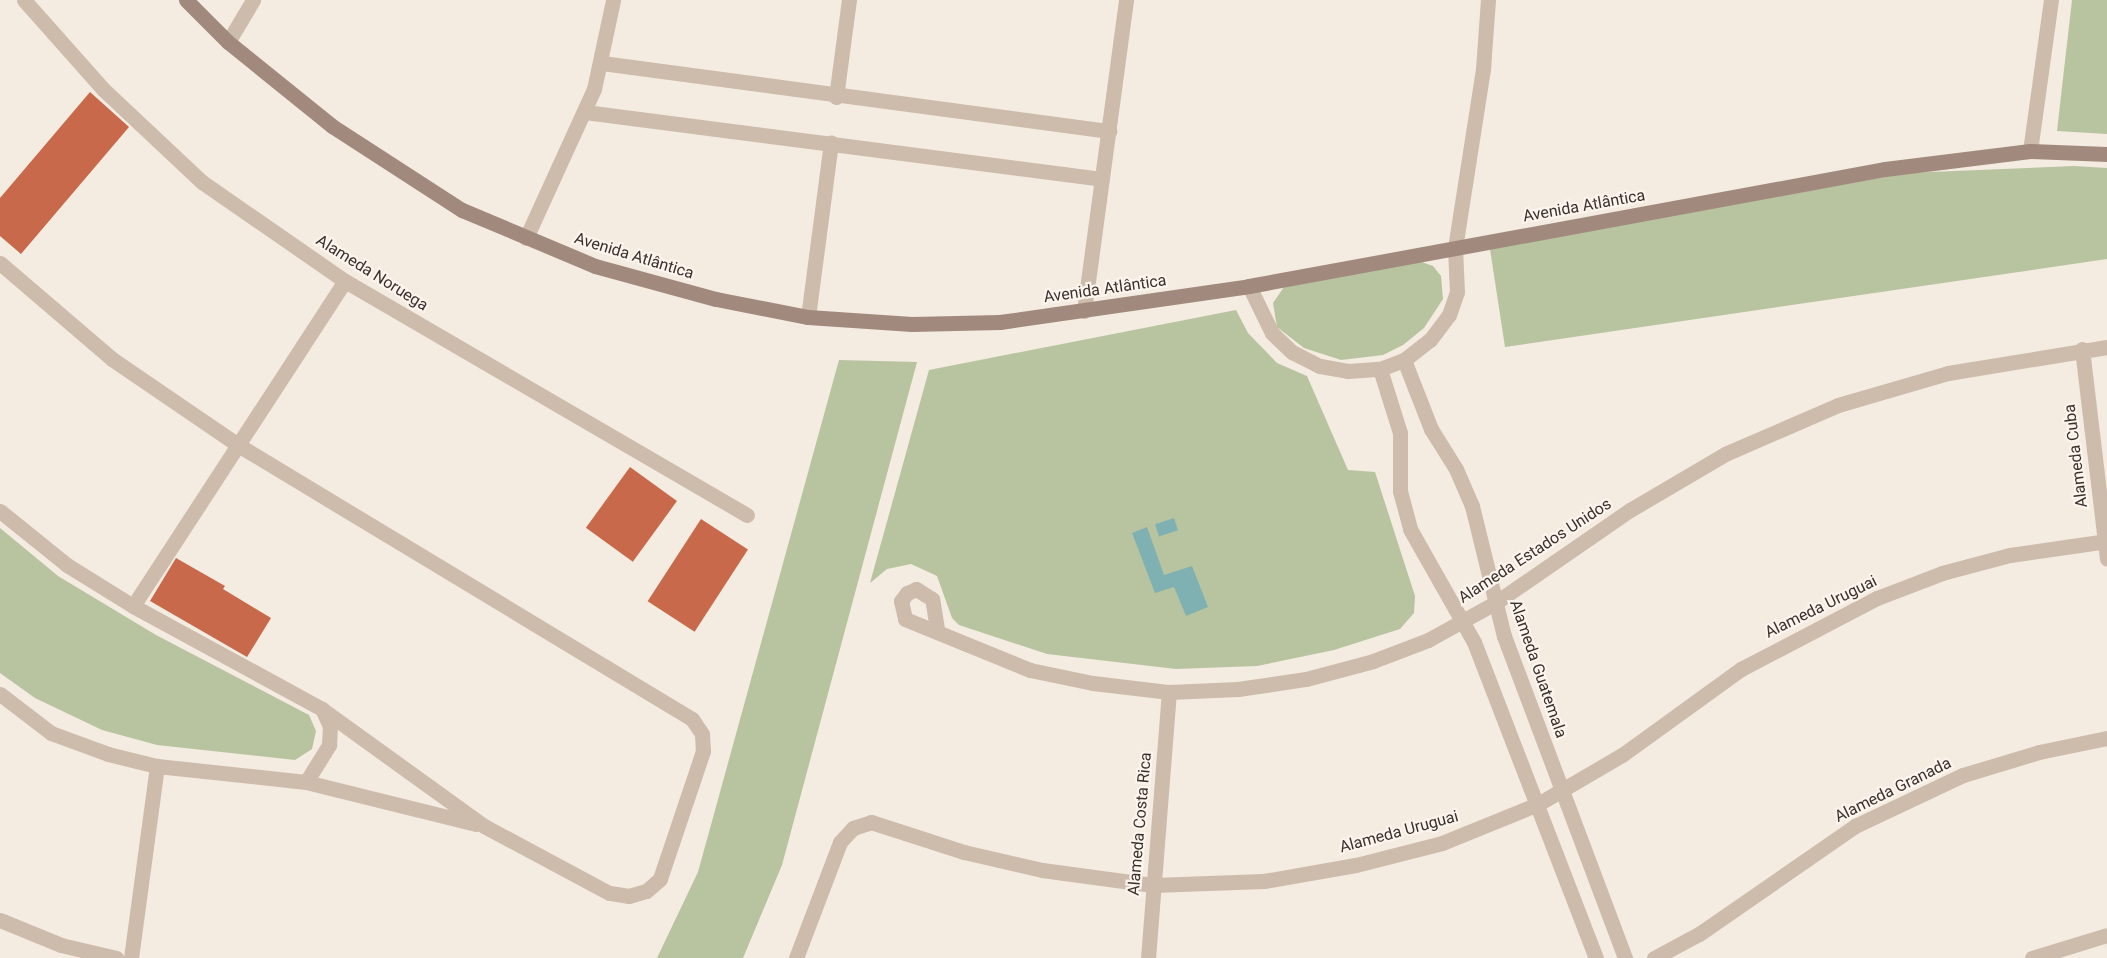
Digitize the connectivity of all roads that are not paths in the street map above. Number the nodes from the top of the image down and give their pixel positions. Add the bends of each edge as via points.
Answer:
1 (24, 0) edge
2 (186, 0) edge
3 (253, 0) edge
4 (613, 0) edge
5 (849, 0) edge
6 (1126, 0) edge
7 (1488, 0) edge
8 (2051, 0) edge
9 (228, 42) junction
10 (602, 63) junction
11 (836, 97) junction
12 (585, 112) junction
13 (1109, 131) junction
14 (831, 143) junction
15 (2030, 151) junction
16 (2107, 154) edge
17 (1102, 179) junction
18 (526, 238) junction
19 (1455, 248) junction
20 (0, 263) edge
21 (345, 281) junction
22 (1249, 286) junction
23 (1084, 311) junction
24 (808, 316) junction
25 (2107, 347) edge
26 (2082, 349) junction
27 (1404, 360) junction
28 (1380, 369) junction
29 (237, 445) junction
30 (0, 511) edge
31 (747, 516) dead end
32 (2106, 541) edge
33 (2107, 559) edge
34 (1495, 603) junction
35 (133, 606) junction
36 (1463, 621) junction
37 (937, 630) dead end
38 (1169, 692) junction
39 (0, 694) edge
40 (322, 709) junction
41 (2107, 738) edge
42 (157, 766) junction
43 (306, 782) junction
44 (1563, 790) junction
45 (1538, 804) junction
46 (484, 826) junction
47 (1153, 885) junction
48 (0, 920) edge
49 (2107, 935) edge
50 (116, 958) edge
51 (130, 958) edge
52 (796, 958) edge
53 (1148, 958) edge
54 (1596, 958) edge
55 (1625, 958) edge
56 (1654, 958) edge
57 (2032, 958) edge

1 - 21 street, Alameda Noruega via 104,90 202,182
2 - 9 street, Avenida Atlântica
3 - 9 street
4 - 10 street
5 - 11 street
6 - 13 street
7 - 19 street via 1482,69
8 - 15 street
9 - 18 street, Avenida Atlântica via 352,139 462,210
10 - 11 street
10 - 12 street
11 - 13 street
12 - 14 street
12 - 18 street
13 - 17 street
14 - 17 street
14 - 24 street
15 - 16 street, Avenida Atlântica
15 - 19 street, Avenida Atlântica via 1885,169
17 - 23 street
18 - 24 street, Avenida Atlântica via 595,266 705,296
19 - 22 street, Avenida Atlântica
19 - 27 street via 1457,292 1449,315 1430,340
20 - 29 street via 112,359
21 - 29 street
21 - 31 street, Alameda Noruega
22 - 23 street, Avenida Atlântica
22 - 28 street via 1272,333 1292,352 1320,366 1348,371
23 - 24 street, Avenida Atlântica via 1000,322 923,324
25 - 26 street, Alameda Estados Unidos
26 - 32 street, Alameda Cuba
26 - 34 street, Alameda Estados Unidos via 1948,373 1838,405 1725,454 1630,510
27 - 28 street
27 - 34 street, Alameda Guatemala via 1431,429 1472,506
28 - 36 street via 1400,433 1403,507 1410,529
29 - 35 street
29 - 46 street via 678,710 692,719 702,735 703,751 660,879 646,891 630,896 609,893
30 - 35 street via 67,565
32 - 33 street, Alameda Cuba
32 - 44 street, Alameda Uruguai via 2010,555 1942,573 1807,630 1741,669 1631,749
34 - 36 street, Alameda Estados Unidos
34 - 44 street, Alameda Guatemala
35 - 40 street
36 - 38 street, Alameda Estados Unidos via 1384,657 1306,679 1238,689
36 - 45 street
37 - 38 street, Alameda Estados Unidos via 974,650 1030,670
38 - 47 street, Alameda Costa Rica
39 - 42 street via 51,733
40 - 43 street via 330,726 329,745
40 - 46 street
41 - 56 street, Alameda Granada via 2039,752 1963,775 1855,825 1699,934
42 - 43 street
42 - 51 street
43 - 46 street
44 - 45 street, Alameda Uruguai
44 - 55 street, Alameda Guatemala
45 - 47 street, Alameda Uruguai via 1442,843 1356,865 1264,881
45 - 54 street
47 - 52 street, Alameda Uruguai via 1042,870 964,852 871,822 853,828 840,842
47 - 53 street, Alameda Costa Rica
48 - 50 street via 60,945
49 - 57 street

